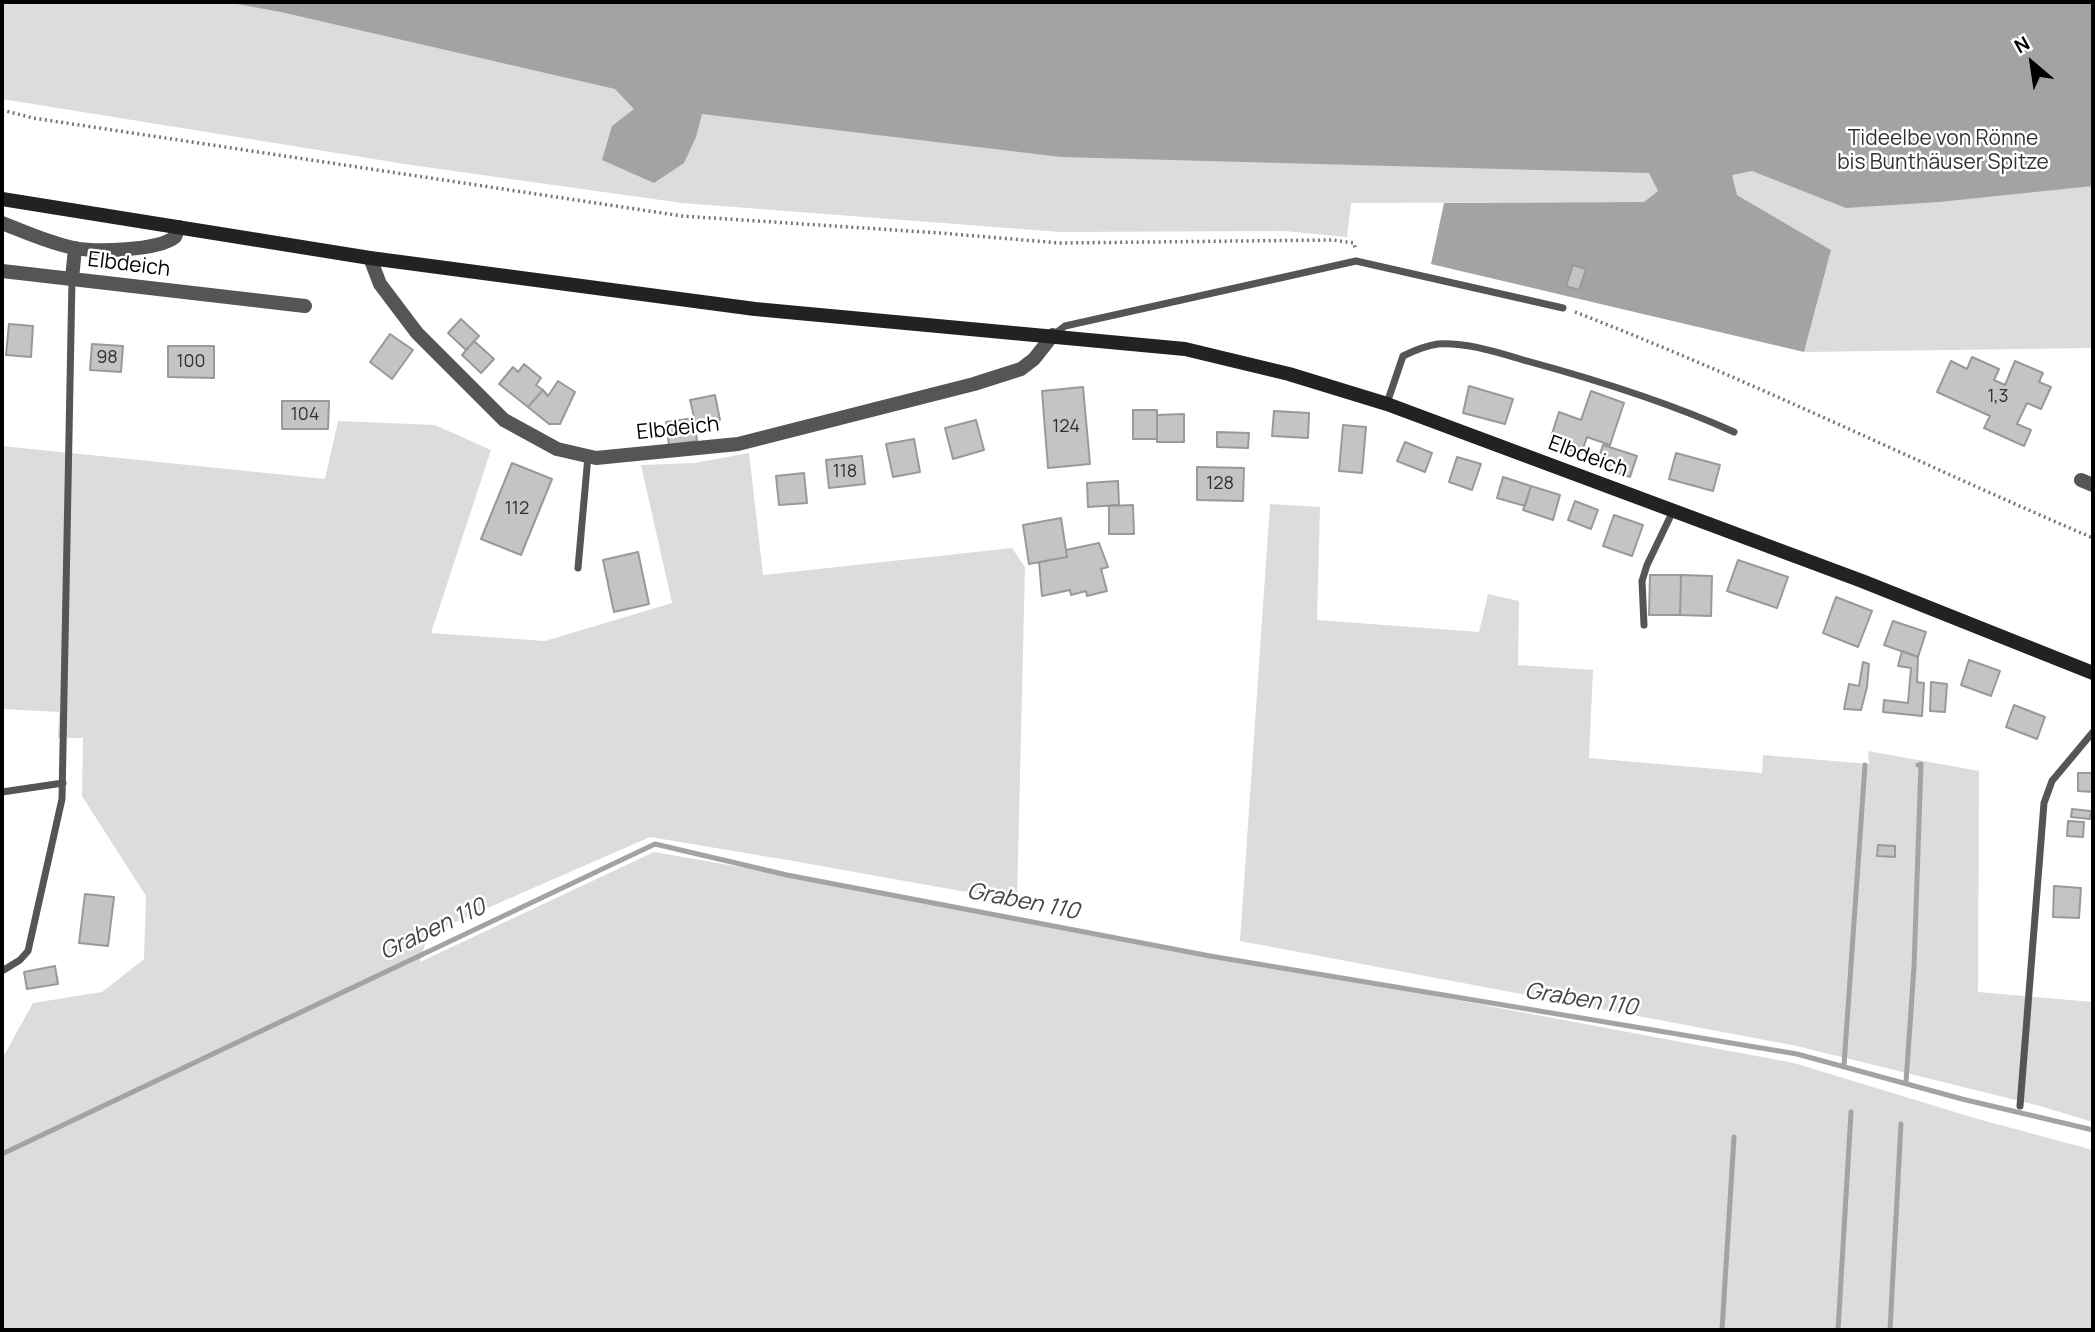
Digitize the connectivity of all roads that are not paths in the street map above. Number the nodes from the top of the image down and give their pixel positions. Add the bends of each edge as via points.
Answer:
1 (2, 199) edge
2 (2, 223) edge
3 (179, 228) junction
4 (75, 248) junction
5 (370, 258) junction
6 (2, 271) edge
7 (72, 279) junction
8 (305, 306) dead end
9 (1563, 308) road end
10 (1053, 335) junction
11 (1387, 404) junction
12 (1734, 432) dead end
13 (588, 456) junction
14 (1673, 511) junction
15 (578, 568) dead end
16 (1644, 625) dead end
17 (2093, 673) edge
18 (2093, 732) edge
19 (63, 783) junction
20 (2, 792) edge
21 (2, 971) edge
22 (2020, 1106) dead end

1 - 3 street, Elbdeich
2 - 4 street, Elbdeich
3 - 4 street, Elbdeich via 169,241 149,247
3 - 5 street, Elbdeich
4 - 7 street, Elbdeich
5 - 10 street, Elbdeich via 755,309
5 - 13 street, Elbdeich via 380,284 417,333 505,420 557,449
6 - 7 street, Elbdeich
7 - 8 street, Elbdeich
7 - 19 lane
9 - 10 lane via 1356,261 1078,323
10 - 11 street, Elbdeich via 1185,349
10 - 13 street, Elbdeich via 1021,369 974,384 738,444
11 - 12 lane via 1403,356 1419,347 1462,345 1576,374
11 - 14 street, Elbdeich
13 - 15 lane
14 - 16 lane via 1642,581
14 - 17 street, Elbdeich
18 - 22 lane via 2052,781 2044,803
19 - 20 lane
19 - 21 lane via 28,951

